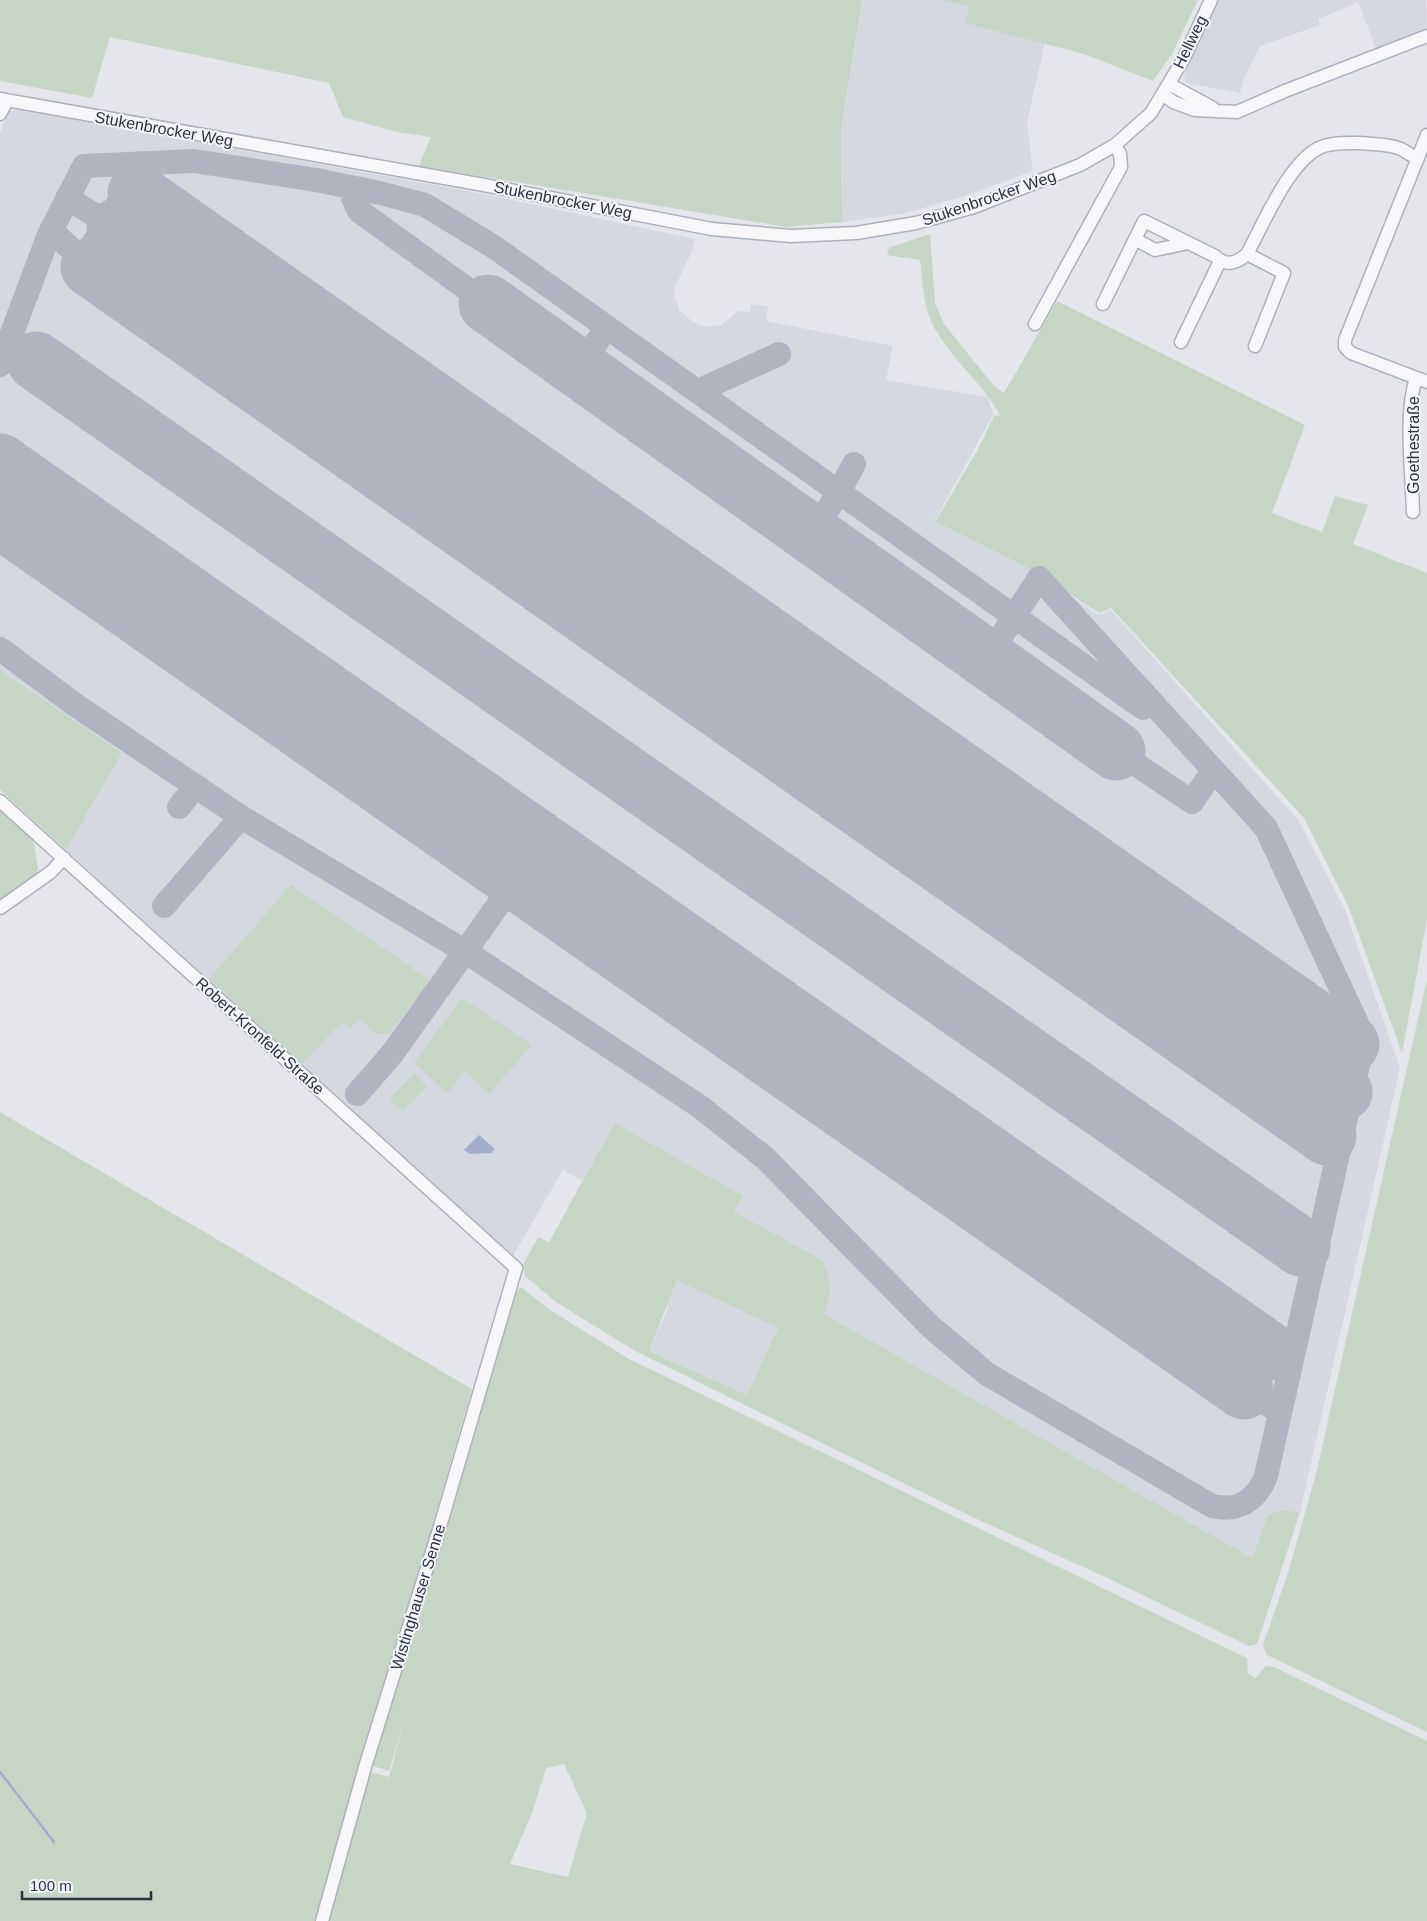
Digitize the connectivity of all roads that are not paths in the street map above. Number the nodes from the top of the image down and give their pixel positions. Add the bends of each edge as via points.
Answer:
1 (1211, 0) edge
2 (1427, 36) edge
3 (1166, 89) junction
4 (3, 100) edge
5 (0, 114) edge
6 (1427, 135) edge
7 (1115, 145) junction
8 (1418, 158) junction
9 (1134, 239) junction
10 (1188, 243) junction
11 (1247, 254) junction
12 (1220, 262) junction
13 (1103, 304) dead end
14 (1035, 324) dead end
15 (1181, 342) dead end
16 (1256, 346) dead end
17 (1421, 380) edge
18 (1413, 512) dead end
19 (0, 801) edge
20 (64, 858) junction
21 (0, 908) edge
22 (516, 1273) joint
23 (322, 1921) edge

1 - 3 street, Hellweg
2 - 3 street via 1237,112 1218,111
3 - 7 street, Stukenbrocker Weg via 1151,113
4 - 5 street
4 - 7 street, Stukenbrocker Weg via 685,224 733,232 791,236 856,233 939,217 1046,180
6 - 8 street
7 - 14 street via 1121,167
8 - 11 street via 1402,149 1372,144 1323,146 1307,155 1296,168
8 - 17 street via 1345,340 1345,347 1351,353
9 - 10 street via 1155,250
9 - 10 street via 1144,221
9 - 13 street
10 - 12 street via 1215,256
11 - 12 street via 1230,264
11 - 16 street via 1284,272
12 - 15 street
17 - 18 street, Goethestraße via 1411,394
19 - 20 street, Robert-Kronfeld-Straße
20 - 21 street via 51,872
20 - 22 street, Robert-Kronfeld-Straße via 515,1266
22 - 23 street, Wistinghauser Senne via 365,1767

